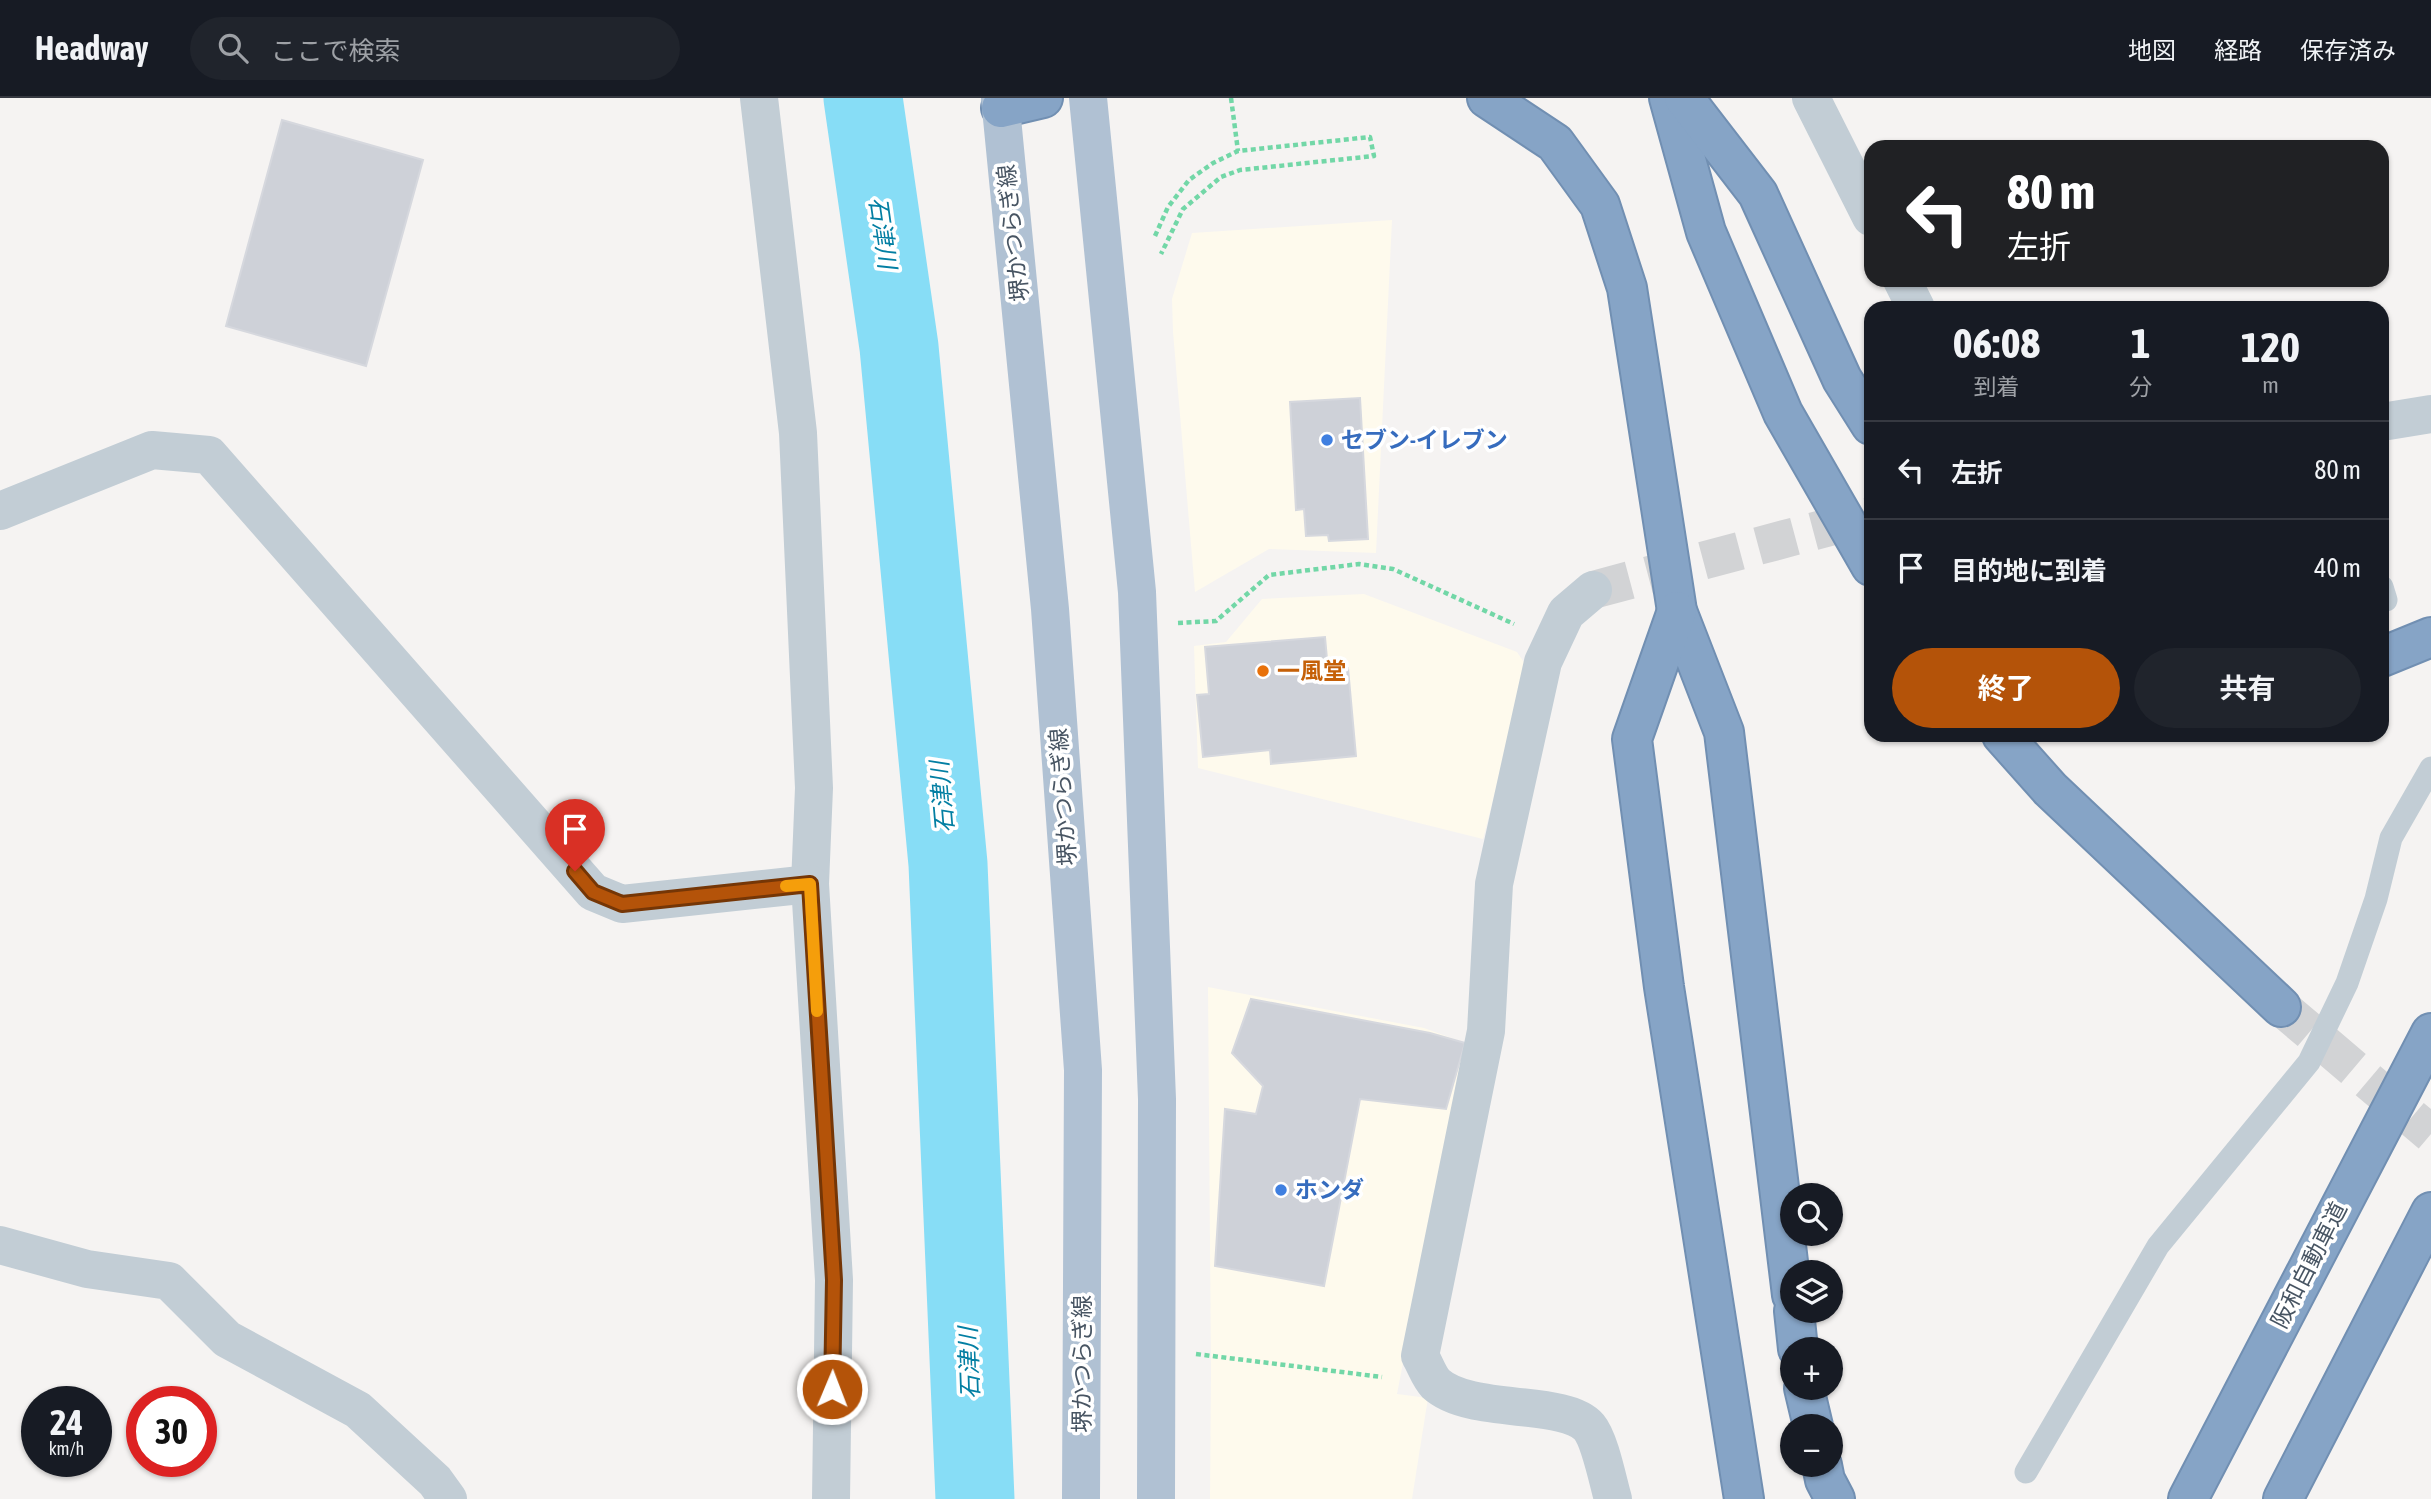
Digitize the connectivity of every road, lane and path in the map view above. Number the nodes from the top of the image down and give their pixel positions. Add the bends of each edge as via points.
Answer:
1 (759, 98) edge
2 (1043, 98) edge
3 (1088, 98) edge
4 (1231, 98) edge
5 (1488, 98) edge
6 (1669, 98) edge
7 (1684, 98) edge
8 (1811, 98) edge
9 (1000, 103) edge
10 (1238, 151) junction
11 (1864, 203) edge
12 (1155, 236) dead end
13 (1161, 254) dead end
14 (1864, 414) edge
15 (2431, 414) edge
16 (2389, 421) edge
17 (0, 511) edge
18 (1864, 554) edge
19 (1593, 590) tunnel mouth
20 (1677, 611) junction
21 (1176, 623) dead end
22 (2431, 637) edge
23 (1553, 641) junction
24 (2389, 654) edge
25 (2008, 742) edge
26 (2431, 768) edge
27 (810, 884) junction
28 (2281, 1007) tunnel mouth
29 (2431, 1033) edge
30 (2431, 1212) edge
31 (0, 1245) edge
32 (1788, 1260) edge
33 (1158, 1351) junction
34 (1435, 1383) junction
35 (2026, 1472) dead end
36 (1824, 1477) edge
37 (448, 1499) edge
38 (831, 1499) edge
39 (1081, 1499) edge
40 (1156, 1499) edge
41 (1613, 1499) edge
42 (1744, 1499) edge
43 (1835, 1499) edge
44 (2188, 1499) edge
45 (2283, 1499) edge

1 - 27 street via 798,433 814,788
2 - 9 highway
3 - 33 main road via 1137,592 1157,1099
4 - 10 path
5 - 20 highway via 1555,143 1600,205 1626,288
6 - 18 highway via 1706,232 1783,414
7 - 14 highway via 1758,194 1842,379
8 - 11 street
9 - 39 main road, 堺かつらぎ線 via 1050,609 1083,1070
10 - 12 path via 1189,180 1168,207
10 - 13 path via 1370,137 1374,156 1240,170 1221,177 1183,209
15 - 16 street
17 - 27 street via 152,450 209,455 593,892 622,904
19 - 23 street via 1566,612
20 - 32 highway via 1724,732
20 - 42 highway via 1632,739 1664,987
21 - 23 path via 1216,621 1269,575 1359,564 1393,569
22 - 24 highway
23 - 34 street via 1543,662 1494,884 1486,1031 1420,1356
25 - 28 highway via 2049,789
26 - 35 lane via 2391,838 2347,983 2309,1062 2158,1246
27 - 38 street via 834,1280
29 - 44 highway, 阪和自動車道
30 - 45 highway
31 - 37 street via 87,1269 169,1281 227,1339 358,1410 435,1481
33 - 34 path
33 - 40 main road
34 - 41 street via 1461,1398 1572,1416 1590,1427
36 - 43 highway

